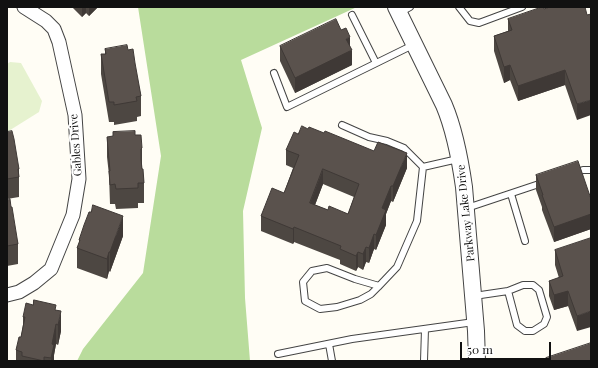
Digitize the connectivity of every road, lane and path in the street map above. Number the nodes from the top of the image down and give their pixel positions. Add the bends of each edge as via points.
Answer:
1 (24, 7) edge
2 (459, 7) edge
3 (522, 7) edge
4 (402, 9) edge
5 (352, 15) dead end
6 (414, 44) junction
7 (376, 63) junction
8 (274, 73) dead end
9 (342, 125) dead end
10 (460, 158) junction
11 (423, 167) junction
12 (591, 170) edge
13 (569, 174) edge
14 (547, 182) edge
15 (510, 194) junction
16 (466, 209) junction
17 (525, 241) dead end
18 (380, 286) junction
19 (508, 291) junction
20 (7, 295) edge
21 (474, 296) junction
22 (476, 322) junction
23 (425, 329) junction
24 (329, 344) junction
25 (278, 354) dead end
26 (332, 361) edge
27 (424, 361) edge
28 (477, 361) edge

1 - 20 street, Gables Drive via 54,29 59,42 75,115 79,179 73,215 51,269 19,292
2 - 3 lane via 470,21 479,23
4 - 6 street, Parkway Lake Drive
5 - 7 lane
6 - 7 lane
6 - 10 street, Parkway Lake Drive via 451,121
7 - 8 lane via 288,107
9 - 11 lane via 404,148
10 - 11 lane
10 - 16 street, Parkway Lake Drive
11 - 18 lane via 417,221 397,267
12 - 13 lane
14 - 15 lane
15 - 16 lane
15 - 17 lane
16 - 21 street, Parkway Lake Drive
18 - 18 lane via 355,280 328,268 312,272 303,282 305,301 320,309 360,300
19 - 19 lane via 517,325 525,331 533,331 544,324 547,318 539,290 533,285 523,285
19 - 21 lane
21 - 22 street, Parkway Lake Drive
22 - 23 lane
22 - 28 street, Parkway Lake Drive
23 - 24 lane
23 - 27 lane
24 - 25 lane
24 - 26 lane

